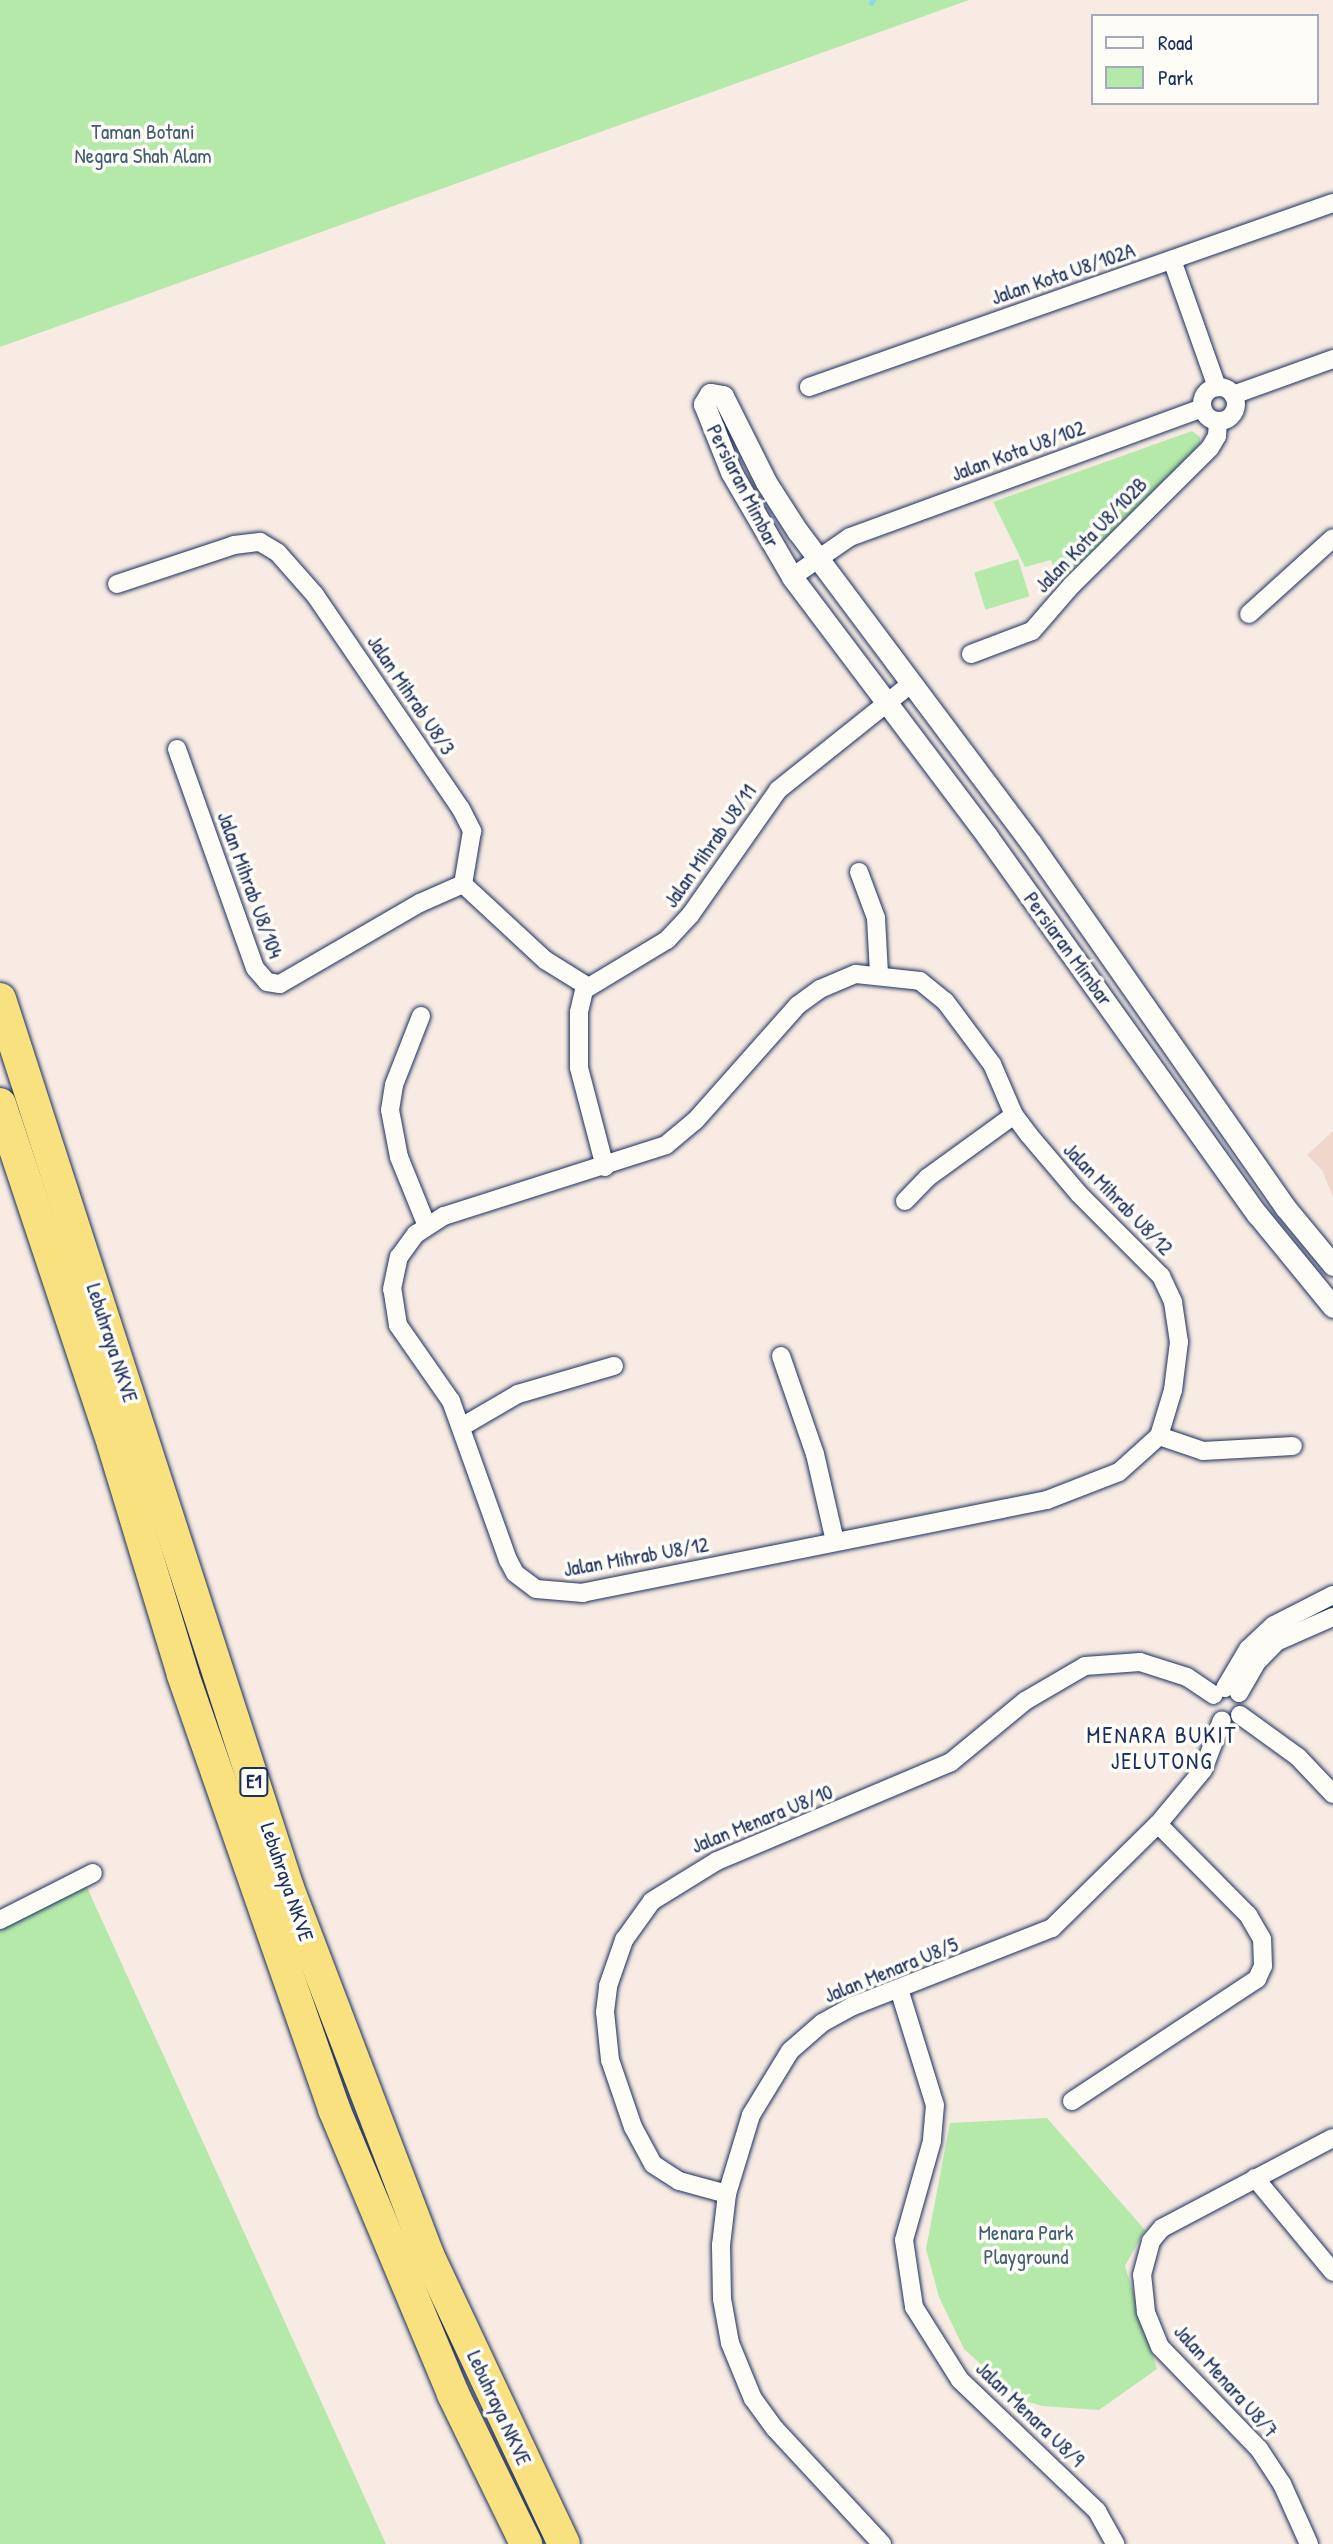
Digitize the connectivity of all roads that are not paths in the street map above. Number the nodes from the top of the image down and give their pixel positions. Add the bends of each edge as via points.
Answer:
1 (1333, 203) edge
2 (1172, 260) junction
3 (1333, 359) edge
4 (809, 387) dead end
5 (1217, 387) junction
6 (1233, 395) junction
7 (1202, 408) junction
8 (1218, 421) junction
9 (1333, 538) edge
10 (818, 558) junction
11 (792, 577) junction
12 (117, 584) dead end
13 (1249, 614) dead end
14 (971, 654) dead end
15 (911, 684) junction
16 (887, 705) junction
17 (177, 749) dead end
18 (859, 872) dead end
19 (463, 884) junction
20 (879, 974) junction
21 (587, 986) junction
22 (0, 999) edge
23 (421, 1016) dead end
24 (0, 1104) edge
25 (1014, 1115) junction
26 (605, 1167) junction
27 (905, 1201) dead end
28 (427, 1226) junction
29 (1333, 1265) edge
30 (1333, 1307) edge
31 (781, 1356) dead end
32 (614, 1367) dead end
33 (463, 1426) junction
34 (1159, 1436) junction
35 (1293, 1446) dead end
36 (835, 1542) junction
37 (1333, 1595) edge
38 (1333, 1617) edge
39 (1226, 1692) junction
40 (1240, 1715) junction
41 (1222, 1720) junction
42 (1333, 1794) edge
43 (1157, 1824) junction
44 (93, 1872) dead end
45 (0, 1920) edge
46 (899, 1989) junction
47 (1072, 2101) dead end
48 (1333, 2138) edge
49 (1255, 2178) junction
50 (727, 2194) junction
51 (1333, 2272) edge
52 (526, 2544) edge
53 (564, 2544) edge
54 (882, 2544) edge
55 (1115, 2544) edge
56 (1308, 2544) edge

1 - 2 street, Jalan Kota U8/102A
2 - 4 street, Jalan Kota U8/102A
2 - 5 street
3 - 6 street
5 - 6 street
5 - 7 street via 1206,392
6 - 8 street via 1235,410
7 - 8 street
7 - 10 street, Jalan Kota U8/102 via 850,537
8 - 14 street, Jalan Kota U8/102B via 1210,448 1032,631
9 - 13 street
10 - 11 street, Jalan Kota U8/102
10 - 11 street, Persiaran Mimbar via 766,482 723,396 710,394 704,404 732,471
10 - 15 street, Persiaran Mimbar
11 - 16 street, Persiaran Mimbar
12 - 19 street, Jalan Mihrab U8/3 via 234,545 260,542 278,553 315,595 461,809 472,831
15 - 16 street, Jalan Mihrab U8/11
15 - 29 street, Persiaran Mimbar via 1031,843 1293,1217
16 - 21 street, Jalan Mihrab U8/11 via 778,790 691,914 667,940
16 - 30 street, Persiaran Mimbar via 1257,1214
17 - 19 street, Jalan Mihrab U8/104 via 255,968 267,982 280,984 420,903
18 - 20 street via 876,918
19 - 21 street via 545,960
20 - 25 street, Jalan Mihrab U8/12 via 920,981 946,1001 992,1063
20 - 26 street, Jalan Mihrab U8/12 via 844,977 810,995 681,1135 650,1153
21 - 26 street via 579,1012 579,1069
22 - 53 highway, Lebuhraya NKVE / E1 via 288,1888 428,2255
23 - 28 street via 394,1085 390,1110 399,1157
24 - 52 highway, Lebuhraya NKVE / E1 via 113,1444 183,1675 334,2109 453,2394
25 - 27 street via 926,1178
25 - 34 street, Jalan Mihrab U8/12 via 1079,1194 1151,1264 1168,1289 1179,1342 1173,1390
26 - 28 street, Jalan Mihrab U8/12 via 476,1204
28 - 33 street, Jalan Mihrab U8/12 via 400,1258 393,1307 398,1325 437,1375
31 - 36 street via 815,1454
32 - 33 street via 518,1394
33 - 36 street, Jalan Mihrab U8/12 via 508,1560 515,1573 536,1589 583,1592
34 - 35 street via 1203,1451
34 - 36 street, Jalan Mihrab U8/12 via 1119,1472 1080,1490
37 - 39 street via 1274,1625 1248,1649
38 - 39 street via 1276,1642
39 - 40 street via 1243,1702
39 - 41 street via 1212,1709
39 - 50 street, Jalan Menara U8/10 via 1140,1662 1085,1666 1025,1701 951,1762 705,1866 652,1901 624,1940 608,1986 605,2012 610,2060 633,2127 653,2164 679,2181
40 - 41 street
40 - 42 street via 1298,1757
41 - 43 street, Jalan Menara U8/5 via 1203,1770
43 - 46 street, Jalan Menara U8/5 via 1052,1928
43 - 47 street via 1248,1915 1262,1940 1263,1966 1257,1979
44 - 45 street
46 - 50 street, Jalan Menara U8/5 via 839,2013 790,2051 751,2115
46 - 55 street, Jalan Menara U8/9 via 934,2105 932,2141 904,2240 914,2308 960,2380 1097,2511
48 - 49 street, Jalan Menara U8/7
49 - 51 street
49 - 56 street, Jalan Menara U8/7 via 1163,2228 1145,2257 1143,2294 1160,2347 1259,2449 1282,2484
50 - 54 street, Jalan Menara U8/5 via 722,2299 730,2343 745,2384 775,2429

